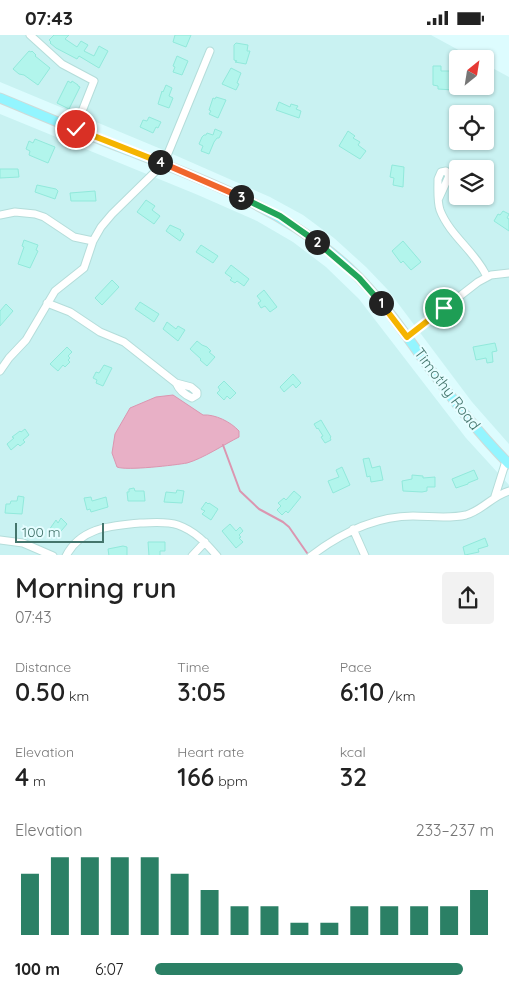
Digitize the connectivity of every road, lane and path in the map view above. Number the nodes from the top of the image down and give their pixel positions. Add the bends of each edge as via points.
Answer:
1 (30, 35) edge
2 (210, 51) dead end
3 (0, 98) edge
4 (76, 129) junction
5 (164, 163) junction
6 (439, 198) dead end
7 (0, 215) edge
8 (93, 241) junction
9 (509, 273) edge
10 (487, 277) junction
11 (47, 303) junction
12 (407, 337) junction
13 (0, 371) edge
14 (176, 383) dead end
15 (507, 462) edge
16 (509, 491) edge
17 (495, 496) junction
18 (353, 529) junction
19 (0, 540) edge
20 (205, 543) junction
21 (53, 555) edge
22 (66, 555) edge
23 (192, 555) edge
24 (217, 555) edge
25 (311, 555) edge
26 (365, 555) edge

1 - 4 street via 62,64 94,81
2 - 5 street
3 - 4 main road, Timothy Road
4 - 5 main road, Timothy Road
5 - 8 street via 101,227
5 - 12 main road, Timothy Road via 257,205 304,232 359,278
6 - 10 street via 443,216
7 - 8 street via 15,212 35,214 74,237
8 - 11 street via 84,268 55,291
9 - 10 street
10 - 12 street
11 - 13 street via 26,340
11 - 14 street via 124,342
12 - 15 main road, Timothy Road via 468,418
15 - 17 street
16 - 17 street
17 - 18 street via 467,515 384,519
18 - 25 street
18 - 26 street
19 - 21 street via 23,543
20 - 22 street via 193,532 176,525 159,522 114,525 89,533
20 - 23 street
20 - 24 street

